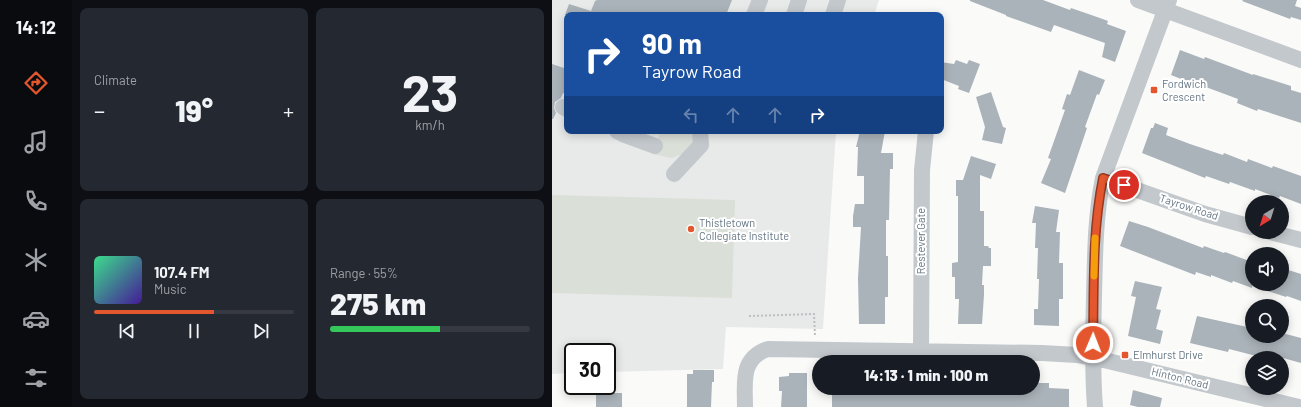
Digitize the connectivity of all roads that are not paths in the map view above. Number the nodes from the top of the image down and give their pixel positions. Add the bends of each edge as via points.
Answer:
1 (760, 0) edge
2 (799, 0) edge
3 (838, 0) edge
4 (1138, 0) edge
5 (1167, 5) edge
6 (755, 12) edge
7 (795, 12) edge
8 (834, 12) edge
9 (1301, 60) edge
10 (623, 134) edge
11 (700, 134) edge
12 (926, 134) edge
13 (655, 146) dead end
14 (674, 174) dead end
15 (1103, 178) junction
16 (1245, 225) edge
17 (1289, 237) edge
18 (1301, 240) edge
19 (921, 351) junction
20 (1093, 358) junction
21 (745, 407) edge
22 (1095, 407) edge
23 (1299, 407) edge

1 - 6 street
2 - 7 street
3 - 8 street
4 - 5 street
5 - 9 street
5 - 15 street
10 - 13 street
11 - 14 street via 701,145
12 - 19 street, Restever Gate via 922,170
15 - 16 street, Tayrow Road
15 - 20 street via 1095,243
17 - 18 street
19 - 20 street, Hinton Road via 1042,353
19 - 21 street, Hinton Road via 768,349 751,358 747,367
20 - 22 street
20 - 23 street, Hinton Road

